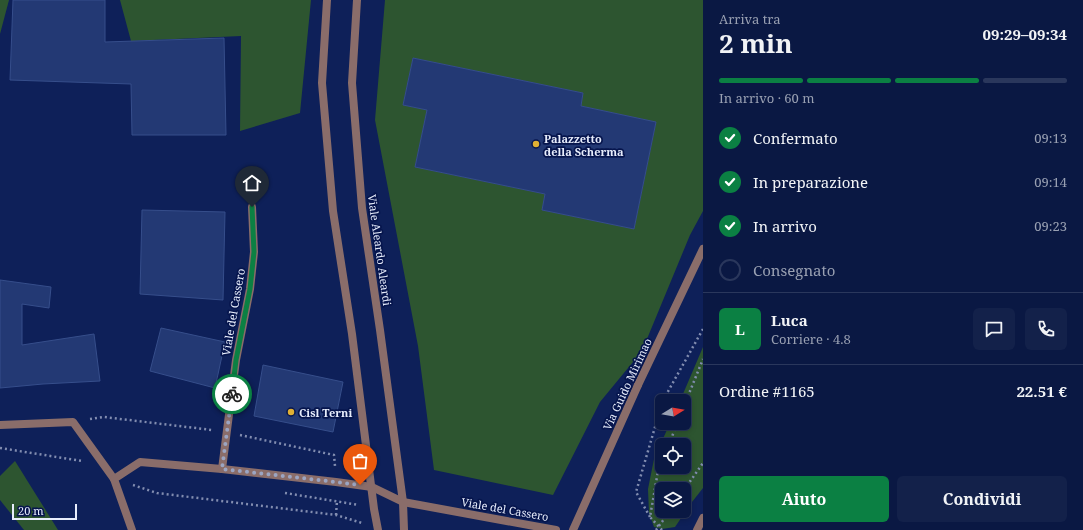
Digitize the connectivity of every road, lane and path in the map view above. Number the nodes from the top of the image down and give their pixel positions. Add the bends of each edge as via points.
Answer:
1 (327, 0) edge
2 (357, 0) edge
3 (252, 207) dead end
4 (703, 249) edge
5 (703, 329) edge
6 (703, 359) edge
7 (667, 394) edge
8 (689, 394) edge
9 (0, 425) edge
10 (655, 427) edge
11 (703, 463) edge
12 (222, 469) junction
13 (657, 474) edge
14 (114, 479) junction
15 (690, 482) edge
16 (372, 487) junction
17 (403, 502) junction
18 (650, 517) junction
19 (665, 518) edge
20 (703, 518) edge
21 (364, 524) dead end
22 (659, 526) junction
23 (132, 530) edge
24 (378, 530) edge
25 (404, 530) edge
26 (556, 530) edge
27 (573, 530) edge
28 (656, 530) edge
29 (662, 530) edge
30 (697, 530) edge

1 - 16 street via 322,83 333,211
2 - 17 street, Viale Aleardo Aleardi via 352,83 362,208
3 - 12 street, Viale del Cassero via 254,252 250,289 236,360
4 - 27 street, Via Guido Mirimao
5 - 7 path
6 - 8 path
9 - 14 street via 73,422
10 - 18 path via 636,492
11 - 15 path
12 - 14 street, Viale del Cassero via 140,462
12 - 16 street, Viale del Cassero
13 - 18 path
14 - 21 path via 157,493 336,515
14 - 23 street
16 - 17 street, Viale del Cassero
16 - 24 street
17 - 25 street
17 - 26 street, Viale del Cassero
18 - 22 path
19 - 22 path
20 - 30 street
22 - 28 path
22 - 29 path

